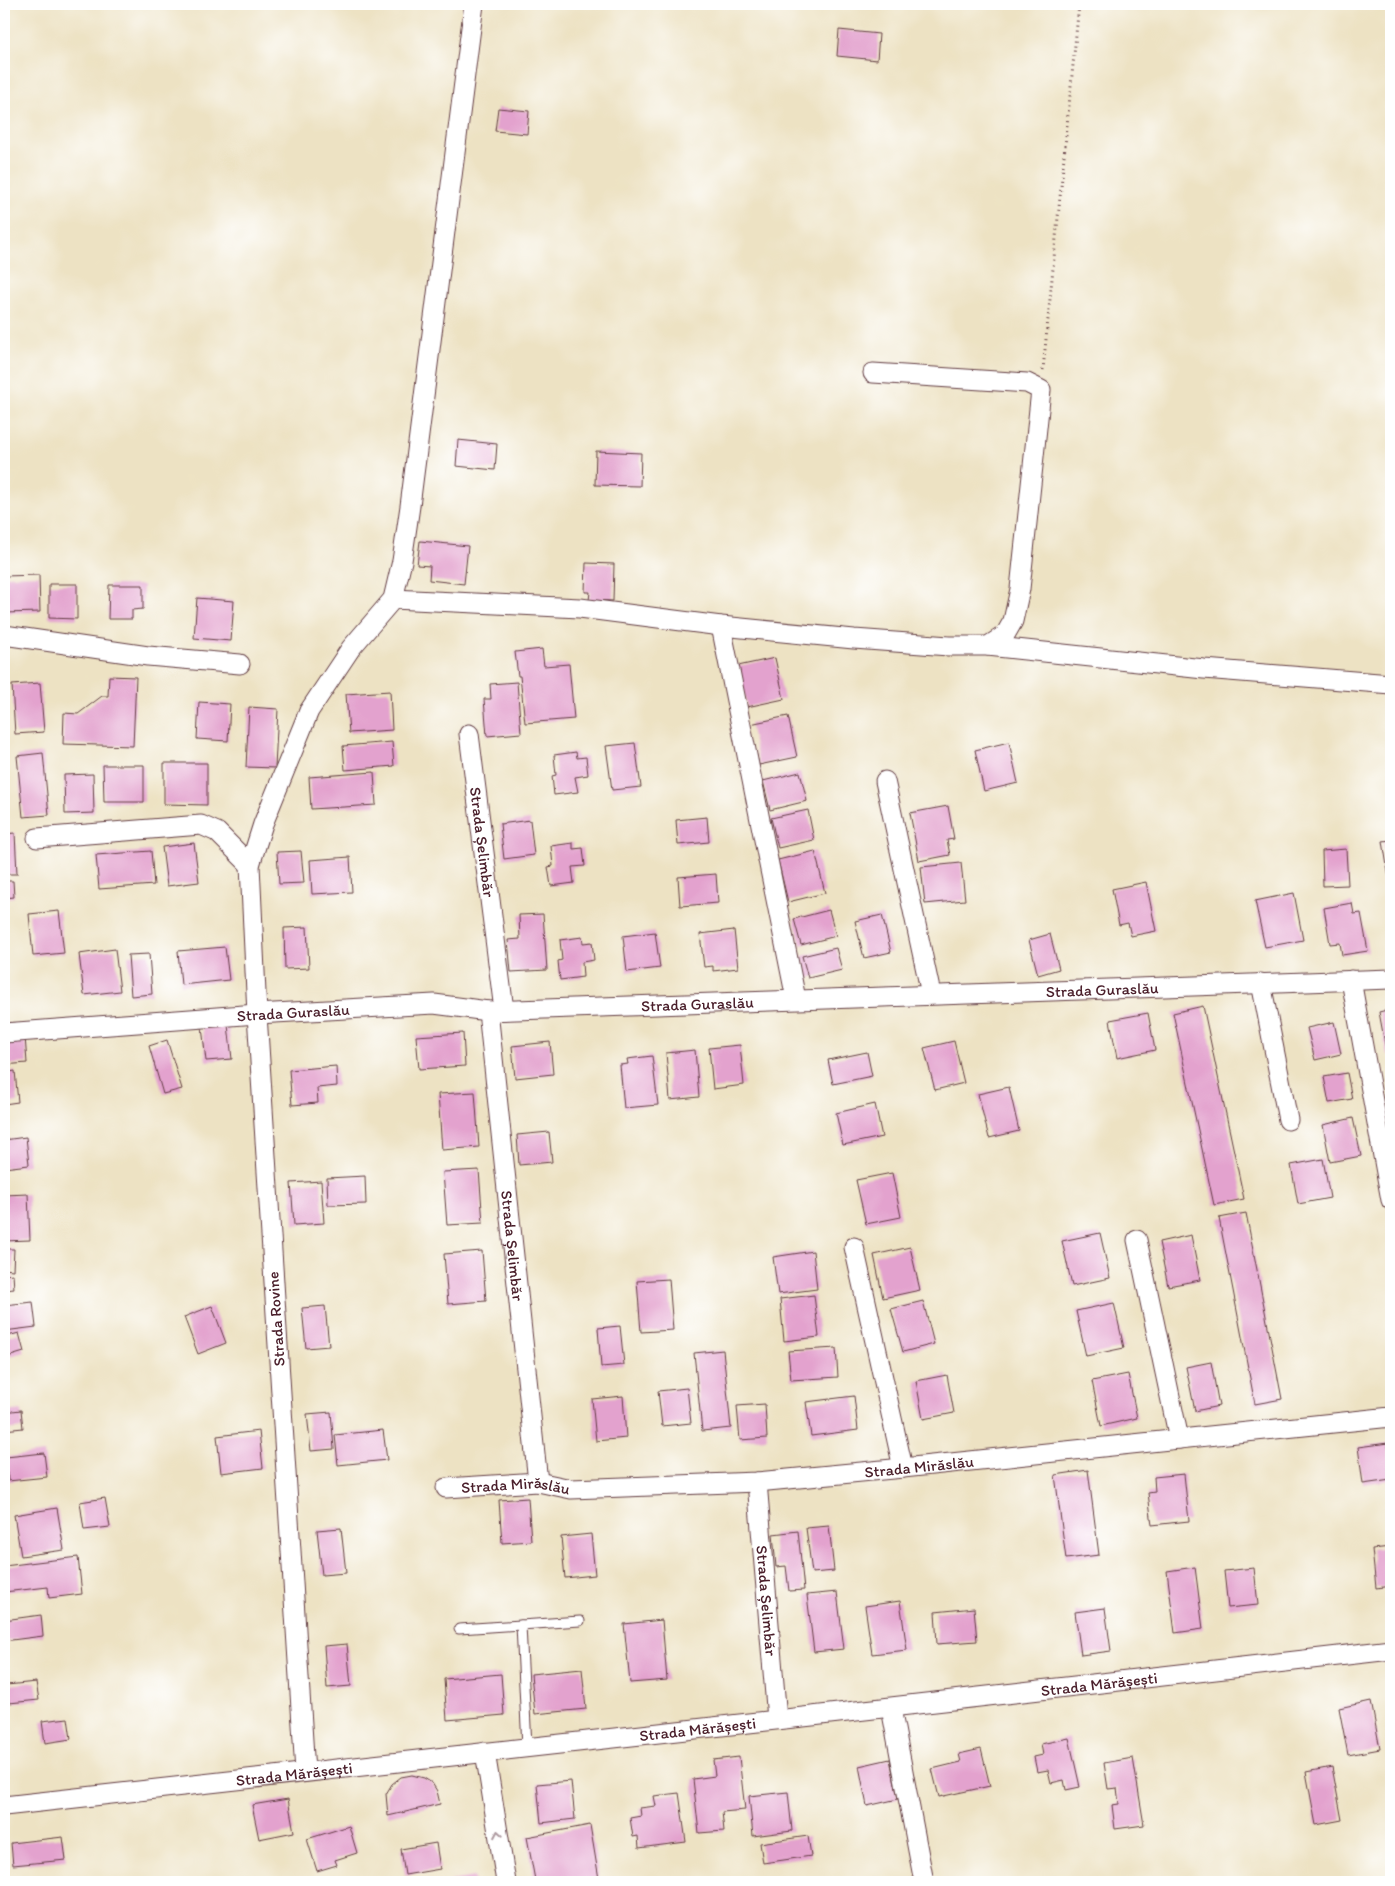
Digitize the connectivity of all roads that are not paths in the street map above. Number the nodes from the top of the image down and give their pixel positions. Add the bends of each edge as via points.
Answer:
1 (474, 4) edge
2 (873, 373) dead end
3 (393, 599) junction
4 (721, 626) junction
5 (4, 635) edge
6 (988, 646) junction
7 (240, 664) dead end
8 (1391, 684) edge
9 (469, 734) dead end
10 (885, 780) dead end
11 (37, 838) dead end
12 (250, 865) junction
13 (1351, 980) junction
14 (1391, 980) edge
15 (1261, 983) junction
16 (932, 994) junction
17 (796, 999) junction
18 (496, 1010) junction
19 (257, 1014) junction
20 (4, 1033) edge
21 (1288, 1120) dead end
22 (1391, 1200) edge
23 (1137, 1240) dead end
24 (854, 1247) dead end
25 (1391, 1417) edge
26 (1179, 1439) junction
27 (903, 1468) junction
28 (538, 1482) junction
29 (757, 1482) junction
30 (446, 1488) dead end
31 (580, 1621) dead end
32 (521, 1625) junction
33 (459, 1629) dead end
34 (1391, 1650) edge
35 (891, 1708) junction
36 (777, 1719) junction
37 (527, 1747) junction
38 (484, 1752) junction
39 (305, 1772) junction
40 (4, 1806) edge
41 (506, 1882) edge
42 (924, 1882) edge

1 - 3 street via 410,506
2 - 6 street via 1027,383 1041,390 1020,588 1013,621 1005,635
3 - 4 street via 532,604
3 - 12 street via 351,648 309,711 263,824
4 - 6 street via 906,643
4 - 17 street
5 - 7 street via 148,656
6 - 8 street
9 - 18 street, Strada Șelimbăr
10 - 16 street
11 - 12 street via 201,825 217,832
12 - 19 street, Strada Rovine
13 - 14 street, Strada Guraslău
13 - 15 street, Strada Guraslău
13 - 22 street
15 - 16 street, Strada Guraslău
15 - 21 street
16 - 17 street, Strada Guraslău
17 - 18 street, Strada Guraslău
18 - 19 street, Strada Guraslău via 434,1004
18 - 28 street, Strada Șelimbăr
19 - 20 street, Strada Guraslău
19 - 39 street, Strada Rovine
23 - 26 street
24 - 27 street
25 - 26 street, Strada Mirăslău
26 - 27 street, Strada Mirăslău
27 - 29 street, Strada Mirăslău
28 - 29 street, Strada Mirăslău via 571,1489
28 - 30 street, Strada Mirăslău
29 - 36 street, Strada Șelimbăr
31 - 32 lane
32 - 33 lane
32 - 37 lane
34 - 35 street, Strada Mărășești
35 - 36 street, Strada Mărășești
35 - 42 street
36 - 37 street, Strada Mărășești
37 - 38 street, Strada Mărășești
38 - 39 street, Strada Mărășești
41 -> 38 street
39 - 40 street, Strada Mărășești

